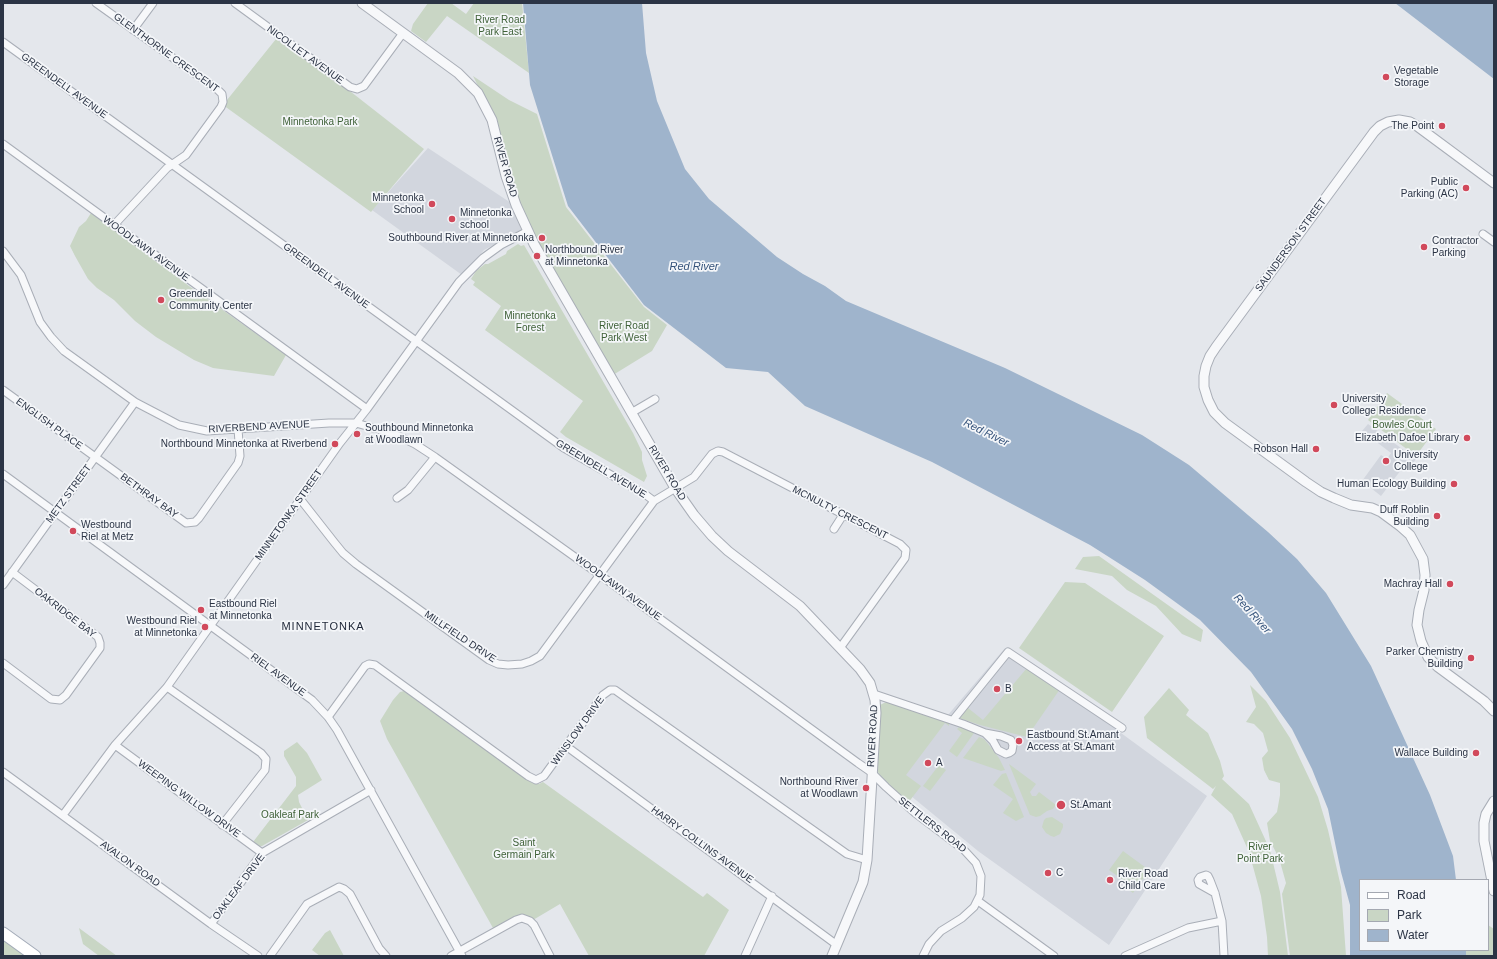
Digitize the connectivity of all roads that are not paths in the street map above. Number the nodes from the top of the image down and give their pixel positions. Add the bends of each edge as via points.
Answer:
1 (96, 3) edge
2 (152, 3) edge
3 (235, 3) edge
4 (362, 3) edge
5 (133, 30) junction
6 (403, 33) junction
7 (3, 42) edge
8 (3, 144) edge
9 (173, 164) junction
10 (1494, 183) edge
11 (114, 225) junction
12 (528, 231) junction
13 (1483, 234) dead end
14 (1494, 242) edge
15 (3, 250) edge
16 (416, 342) junction
17 (3, 390) edge
18 (654, 399) dead end
19 (135, 402) junction
20 (367, 409) junction
21 (631, 413) junction
22 (356, 423) junction
23 (238, 429) junction
24 (95, 457) junction
25 (435, 457) junction
26 (3, 474) edge
27 (675, 488) junction
28 (397, 498) dead end
29 (301, 500) junction
30 (654, 502) junction
31 (56, 512) junction
32 (843, 514) junction
33 (834, 529) dead end
34 (12, 572) junction
35 (600, 575) junction
36 (3, 585) edge
37 (211, 625) junction
38 (840, 648) junction
39 (3, 663) edge
40 (167, 687) junction
41 (874, 694) junction
42 (1494, 711) edge
43 (328, 717) junction
44 (952, 720) junction
45 (1122, 728) dead end
46 (985, 733) dead end
47 (116, 745) junction
48 (566, 746) junction
49 (872, 772) junction
50 (4, 774) edge
51 (371, 790) junction
52 (1494, 801) edge
53 (64, 815) junction
54 (222, 825) junction
55 (262, 853) junction
56 (866, 860) junction
57 (1494, 891) edge
58 (1215, 893) dead end
59 (772, 896) junction
60 (978, 901) junction
61 (1222, 922) junction
62 (211, 924) junction
63 (3, 933) edge
64 (837, 944) junction
65 (460, 954) edge
66 (35, 956) edge
67 (258, 956) edge
68 (270, 956) edge
69 (386, 956) edge
70 (451, 956) edge
71 (550, 956) edge
72 (745, 956) edge
73 (832, 956) edge
74 (923, 956) edge
75 (1054, 956) edge
76 (1125, 956) edge
77 (1224, 956) edge

1 - 5 street, GLENTHORNE CRESCENT
2 - 5 street
3 - 6 street, NICOLLET AVENUE via 350,87 357,89 364,86
4 - 6 street, RIVER ROAD
5 - 9 street, GLENTHORNE CRESCENT via 218,90 223,98 221,107 186,155
6 - 12 street, RIVER ROAD via 458,73 478,93 492,120 516,205
7 - 9 street, GREENDELL AVENUE
8 - 11 street, WOODLAWN AVENUE
9 - 11 street, GLENTHORNE CRESCENT
9 - 16 street, GREENDELL AVENUE
10 - 42 street, SAUNDERSON STREET via 1417,126 1399,120 1380,126 1216,347 1210,356 1204,376 1208,400 1214,412 1225,423 1321,492 1351,505 1382,512 1410,535 1423,559 1424,590 1418,625 1428,657 1438,668 1474,693
11 - 20 street, WOODLAWN AVENUE
12 - 16 street, MINNETONKA STREET via 483,258 459,282
12 - 21 street, RIVER ROAD
13 - 14 street
15 - 19 street, RIVERBEND AVENUE via 21,275 40,322 50,337 64,351
16 - 20 street, MINNETONKA STREET
16 - 30 street, GREENDELL AVENUE via 564,448
17 - 24 street, ENGLISH PLACE
18 - 21 street
19 - 23 street, RIVERBEND AVENUE via 186,427 207,431
19 - 24 street, METZ STREET
20 - 22 street, MINNETONKA STREET
21 - 27 street, RIVER ROAD
22 - 23 street, RIVERBEND AVENUE
22 - 25 street, WOODLAWN AVENUE via 394,434 416,444
22 - 29 street, MINNETONKA STREET
23 - 24 street, BETHRAY BAY via 238,462 199,518 190,523 186,523
24 - 31 street, METZ STREET
25 - 28 street via 408,490
25 - 35 street, WOODLAWN AVENUE
26 - 31 street, RIEL AVENUE
27 - 30 street, MILLFIELD DRIVE
27 - 32 street, MCNULTY CRESCENT via 694,477 712,454 718,451
27 - 38 street, RIVER ROAD via 712,536 744,565 800,606
29 - 35 street, MILLFIELD DRIVE via 343,553 356,564 498,664 522,664 540,656
29 - 37 street, MINNETONKA STREET
30 - 35 street, MILLFIELD DRIVE
31 - 34 street, METZ STREET
31 - 37 street, RIEL AVENUE
32 - 33 street
32 - 38 street, MCNULTY CRESCENT via 900,544 906,554
34 - 36 street, METZ STREET
34 - 39 street, OAKRIDGE BAY via 98,637 100,648 60,700 51,699
35 - 49 street, WOODLAWN AVENUE
37 - 40 street, MINNETONKA STREET
37 - 43 street, RIEL AVENUE via 297,688
38 - 41 street, RIVER ROAD via 865,676
40 - 47 street, MINNETONKA STREET
40 - 54 street via 266,759 265,770
41 - 44 street
41 - 49 street, RIVER ROAD via 876,714
43 - 48 street, WINSLOW DRIVE via 365,666 374,664 536,780 544,776
43 - 51 street, RIEL AVENUE
44 - 45 street via 1008,652
44 - 46 street
47 - 53 street, MINNETONKA STREET
47 - 54 street, WEEPING WILLOW DRIVE
48 - 56 street, WINSLOW DRIVE via 603,695 615,690 847,854
48 - 59 street, HARRY COLLINS AVENUE
49 - 56 street, RIVER ROAD
49 - 60 street, SETTLERS ROAD via 915,813 973,858 981,883
50 - 53 street, AVALON ROAD
51 - 55 street, OAKLEAF DRIVE
51 - 65 street, RIEL AVENUE
52 - 57 street via 1484,823 1484,841
53 - 62 street, AVALON ROAD
54 - 55 street, WEEPING WILLOW DRIVE
55 - 62 street, OAKLEAF DRIVE
56 - 64 street, RIVER ROAD via 863,882
58 - 61 street
59 - 64 street, HARRY COLLINS AVENUE
59 - 72 street
60 - 74 street via 968,914 937,934
60 - 75 street
61 - 76 street via 1188,928
61 - 77 street
62 - 67 street, AVALON ROAD
63 - 66 main road
64 - 73 street, RIVER ROAD
65 - 70 street
65 - 71 street via 522,918 534,925
68 - 69 street via 307,904 338,887 350,894 379,948

